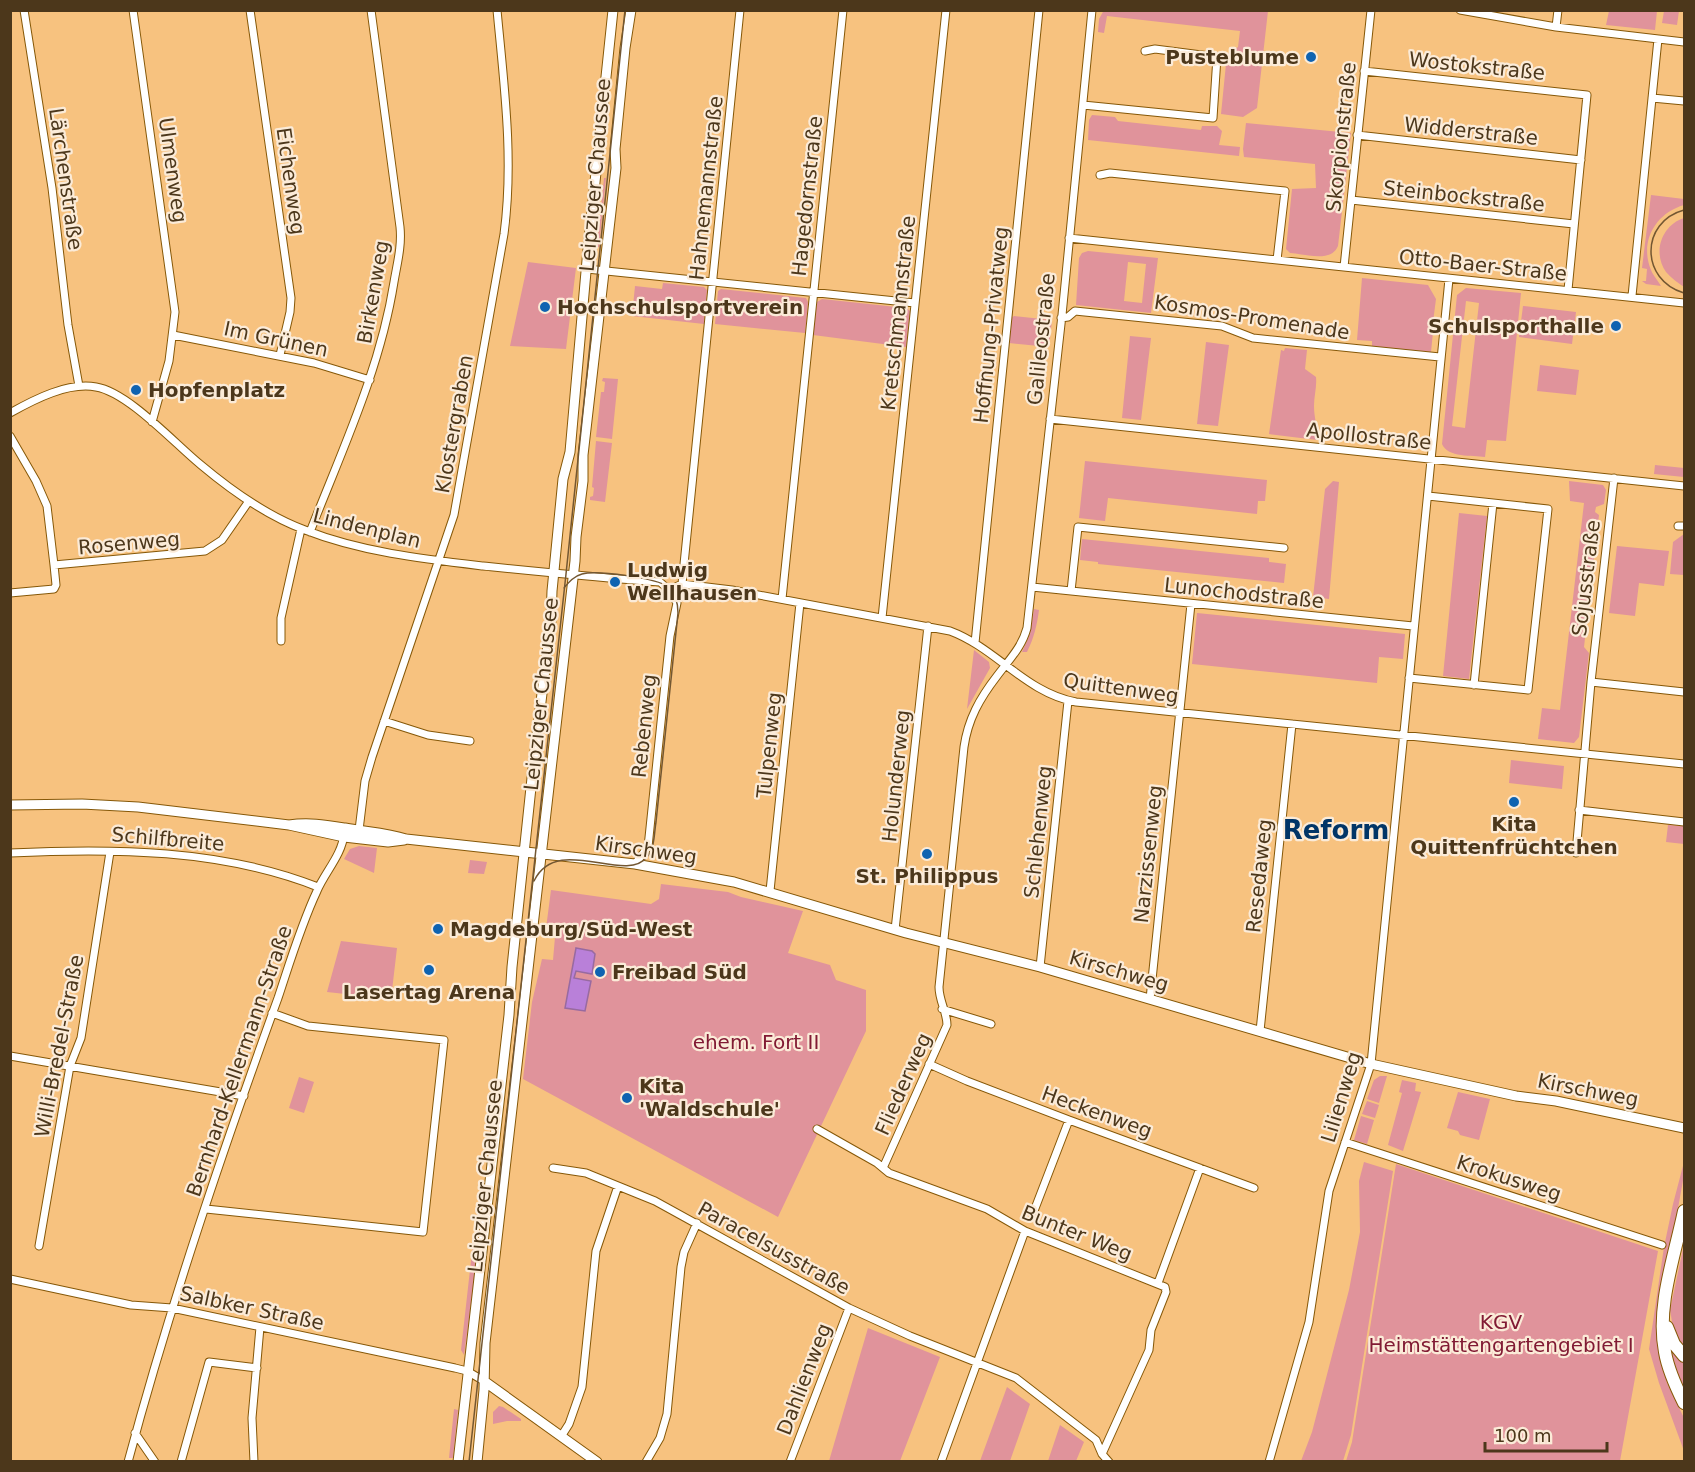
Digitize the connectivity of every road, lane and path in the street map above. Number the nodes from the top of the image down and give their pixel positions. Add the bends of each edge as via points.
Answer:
1 (24, 10) edge
2 (133, 10) edge
3 (250, 10) edge
4 (371, 10) edge
5 (496, 10) edge
6 (614, 10) edge
7 (632, 10) edge
8 (740, 10) edge
9 (843, 10) edge
10 (946, 10) edge
11 (1039, 10) edge
12 (1092, 10) edge
13 (1371, 10) edge
14 (1460, 10) edge
15 (1558, 10) edge
16 (1556, 27) junction
17 (1658, 39) junction
18 (1684, 42) edge
19 (1145, 51) dead end
20 (1364, 70) junction
21 (1652, 98) junction
22 (1684, 101) edge
23 (1083, 105) junction
24 (1357, 135) junction
25 (1581, 160) junction
26 (1100, 175) dead end
27 (1350, 200) junction
28 (1574, 224) junction
29 (1068, 238) junction
30 (1277, 260) junction
31 (1344, 267) junction
32 (587, 269) junction
33 (605, 270) junction
34 (1449, 279) junction
35 (713, 282) junction
36 (1568, 290) junction
37 (813, 293) junction
38 (1632, 296) junction
39 (915, 303) junction
40 (1684, 303) edge
41 (1061, 318) junction
42 (173, 335) junction
43 (280, 356) junction
44 (1440, 357) junction
45 (370, 380) junction
46 (79, 386) junction
47 (10, 413) edge
48 (1050, 419) junction
49 (152, 423) junction
50 (10, 436) edge
51 (1432, 459) junction
52 (1614, 478) junction
53 (1684, 486) edge
54 (1428, 496) junction
55 (249, 501) junction
56 (1493, 503) junction
57 (301, 529) junction
58 (310, 532) junction
59 (1284, 548) dead end
60 (440, 561) junction
61 (54, 566) junction
62 (554, 574) junction
63 (572, 575) junction
64 (682, 584) junction
65 (1032, 586) junction
66 (669, 590) junction
67 (1071, 591) junction
68 (10, 593) edge
69 (783, 599) junction
70 (800, 603) junction
71 (1191, 604) junction
72 (882, 618) junction
73 (928, 626) junction
74 (1413, 626) junction
75 (281, 641) dead end
76 (975, 643) junction
77 (1006, 665) junction
78 (1409, 678) junction
79 (1591, 682) junction
80 (1474, 685) junction
81 (1684, 692) edge
82 (1068, 701) junction
83 (1180, 713) junction
84 (384, 721) junction
85 (1292, 724) junction
86 (1405, 736) junction
87 (470, 741) dead end
88 (1585, 753) junction
89 (1684, 764) edge
90 (10, 805) edge
91 (1579, 810) junction
92 (1684, 822) edge
93 (359, 830) junction
94 (344, 833) junction
95 (406, 839) junction
96 (10, 852) edge
97 (110, 852) junction
98 (524, 853) junction
99 (1576, 853) dead end
100 (542, 855) junction
101 (635, 864) junction
102 (318, 887) junction
103 (770, 891) junction
104 (895, 930) junction
105 (944, 942) junction
106 (1040, 967) junction
107 (1150, 999) junction
108 (942, 1009) junction
109 (272, 1013) junction
110 (991, 1024) dead end
111 (1260, 1031) junction
112 (10, 1056) edge
113 (929, 1064) junction
114 (1371, 1064) junction
115 (70, 1066) junction
116 (244, 1096) junction
117 (1069, 1120) junction
118 (1684, 1128) edge
119 (817, 1130) dead end
120 (1345, 1142) junction
121 (553, 1168) dead end
122 (883, 1168) junction
123 (1200, 1168) junction
124 (618, 1186) junction
125 (1254, 1188) dead end
126 (206, 1209) junction
127 (1034, 1211) dead end
128 (1684, 1211) edge
129 (697, 1223) junction
130 (1025, 1231) junction
131 (1662, 1245) dead end
132 (39, 1246) dead end
133 (10, 1279) edge
134 (1158, 1283) junction
135 (172, 1308) junction
136 (849, 1308) junction
137 (1665, 1310) junction
138 (260, 1327) junction
139 (1684, 1356) edge
140 (978, 1363) junction
141 (257, 1368) junction
142 (467, 1371) junction
143 (484, 1381) junction
144 (1684, 1403) edge
145 (135, 1433) junction
146 (562, 1436) junction
147 (1102, 1458) edge
148 (128, 1461) edge
149 (155, 1461) edge
150 (181, 1461) edge
151 (254, 1461) edge
152 (458, 1461) edge
153 (477, 1461) edge
154 (597, 1461) edge
155 (646, 1461) edge
156 (790, 1461) edge
157 (941, 1461) edge
158 (1109, 1461) edge
159 (1269, 1461) edge

1 - 46 street, Lärchenstraße
2 - 42 street, Ulmenweg via 174,297
3 - 43 street, Eichenweg via 291,298
4 - 45 street, Birkenweg via 400,239 386,328
5 - 60 street, Klostergraben via 508,139 508,207 456,506
6 - 32 main road, Leipziger Chaussee
7 - 33 main road, Leipziger Chaussee via 625,48
8 - 35 street, Hahnemannstraße
9 - 37 street, Hagedornstraße
10 - 39 street, Kretschmannstraße
11 - 76 street, Hoffnung-Privatweg
12 - 23 street, Galileostraße
13 - 20 street, Skorpionstraße
14 - 16 street
15 - 16 street
16 - 17 street
17 - 18 street
17 - 21 street
19 - 23 street via 1218,57 1213,118
20 - 24 street, Skorpionstraße
20 - 25 street, Wostokstraße via 1587,95
21 - 22 street
21 - 38 street
23 - 29 street, Galileostraße
24 - 25 street, Widderstraße
24 - 27 street, Skorpionstraße
25 - 28 street
26 - 30 street via 1285,192
27 - 28 street, Steinbockstraße
27 - 31 street, Skorpionstraße
28 - 36 street
29 - 30 street, Otto-Baer-Straße
29 - 41 street, Galileostraße
30 - 31 street, Otto-Baer-Straße
31 - 34 street, Otto-Baer-Straße
32 - 33 street
32 - 62 main road, Leipziger Chaussee
33 - 35 street
33 - 63 main road, Leipziger Chaussee
34 - 36 street, Otto-Baer-Straße
34 - 44 street, Lilienweg
35 - 37 street
35 - 64 street, Hahnemannstraße
36 - 38 street, Otto-Baer-Straße
37 - 39 street
37 - 69 street, Hagedornstraße
38 - 40 street, Otto-Baer-Straße
39 - 72 street, Kretschmannstraße
41 - 44 street, Kosmos-Promenade via 1075,310 1221,326 1253,338
41 - 48 street, Galileostraße
42 - 43 street, Im Grünen
42 - 49 street
43 - 45 street, Im Grünen
44 - 51 street, Lilienweg
45 - 58 street, Birkenweg
46 - 47 street via 40,398
46 - 49 street via 110,390
48 - 51 street, Apollostraße
48 - 65 street, Galileostraße
49 - 55 street, Lindenplan
50 - 61 street via 47,506
51 - 52 street, Apollostraße
51 - 54 street, Lilienweg
52 - 53 street, Apollostraße
52 - 79 street, Sojusstraße
54 - 56 street
54 - 74 street, Lilienweg
55 - 57 street, Lindenplan
55 - 61 street, Rosenweg via 222,540 205,551
56 - 80 street
56 - 80 street via 1548,509 1528,690
57 - 58 street, Lindenplan
57 - 75 street via 281,618
58 - 60 street, Lindenplan
59 - 67 street via 1078,528
60 - 62 street, Lindenplan
60 - 84 street, Klostergraben
61 - 68 street, Rosenweg via 54,589
62 - 63 street, Lindenplan
62 - 98 main road, Leipziger Chaussee
63 - 66 street via 660,582
63 - 100 main road, Leipziger Chaussee
64 - 66 street
64 - 69 street, Quittenweg
65 - 67 street, Lunochodstraße
65 - 77 street, Galileostraße via 1025,633
66 - 101 street, Rebenweg via 677,603 670,636 648,847
67 - 71 street, Lunochodstraße
69 - 70 street, Quittenweg
70 - 72 street, Quittenweg
70 - 103 street, Tulpenweg
71 - 74 street, Lunochodstraße
71 - 83 street, Narzissenweg
72 - 73 street, Quittenweg
73 - 76 street, Quittenweg
73 - 104 street, Holunderweg
74 - 78 street, Lilienweg
76 - 77 street, Quittenweg
77 - 82 street, Quittenweg via 1036,687
77 - 105 street via 977,704 967,731
78 - 80 street
78 - 86 street, Lilienweg
79 - 81 street
79 - 88 street, Sojusstraße
82 - 83 street, Quittenweg
82 - 106 street, Schlehenweg
83 - 85 street, Quittenweg
83 - 107 street, Narzissenweg
84 - 87 street via 428,735
84 - 93 street, Klostergraben via 365,781
85 - 86 street, Quittenweg
85 - 111 street, Resedaweg
86 - 88 street, Quittenweg
86 - 114 street, Lilienweg
88 - 89 street, Quittenweg
88 - 91 street
90 - 94 main road, Schilfbreite via 138,807
91 - 92 street
91 - 99 street
93 - 94 main road, Schilfbreite
93 - 95 main road, Schilfbreite
94 - 95 main road, Schilfbreite via 388,842
94 - 102 street, Bernhard-Kellermann-Straße via 342,846
95 - 98 main road, Schilfbreite
96 - 97 street, Schilfbreite
97 - 102 street, Schilfbreite via 214,859 274,871
97 - 115 street, Willi-Bredel-Straße via 81,1038
98 - 100 main road, Schilfbreite
98 - 142 main road, Leipziger Chaussee
100 - 101 main road, Kirschweg
100 - 143 main road, Leipziger Chaussee via 485,1343
101 - 103 main road, Kirschweg
102 - 109 street, Bernhard-Kellermann-Straße
103 - 104 main road, Kirschweg
104 - 105 main road, Kirschweg
105 - 106 main road, Kirschweg
105 - 108 street, Fliederweg via 939,991
106 - 107 main road, Kirschweg
107 - 111 main road, Kirschweg
108 - 110 street
108 - 113 street, Fliederweg via 946,1026
109 - 116 street, Bernhard-Kellermann-Straße
109 - 126 street via 308,1026 444,1040 423,1232
111 - 114 main road, Kirschweg
112 - 115 street
113 - 117 street, Heckenweg
113 - 122 street, Fliederweg
114 - 118 main road, Kirschweg
114 - 120 street, Lilienweg
115 - 116 street
115 - 132 street, Willi-Bredel-Straße
116 - 126 street, Bernhard-Kellermann-Straße
117 - 123 street, Heckenweg
117 - 127 street
119 - 122 street, Bunter Weg
120 - 131 street, Krokusweg
120 - 159 street, Lilienweg via 1329,1191 1306,1332
121 - 124 street, Paracelsusstraße via 586,1173
122 - 130 street, Bunter Weg via 987,1209
123 - 125 street, Heckenweg
123 - 134 street
124 - 129 street, Paracelsusstraße
124 - 146 street via 596,1251 582,1388
126 - 135 street, Bernhard-Kellermann-Straße
128 - 137 highway
129 - 136 street, Paracelsusstraße
129 - 155 street via 681,1267 667,1414 660,1438
130 - 134 street, Bunter Weg
130 - 140 street
133 - 135 street, Salbker Straße via 131,1305
134 - 147 street via 1166,1291 1151,1330 1150,1348
135 - 138 street, Salbker Straße
135 - 145 street, Bernhard-Kellermann-Straße
136 - 140 street, Paracelsusstraße
136 - 156 street, Dahlienweg
137 - 139 highway via 1672,1340
137 - 144 highway via 1666,1358
138 - 141 street
138 - 142 street, Salbker Straße
140 - 147 street, Paracelsusstraße via 1018,1379 1096,1440
140 - 157 street
141 - 150 street via 209,1362
141 - 151 street via 252,1428
142 - 143 street, Salbker Straße
142 - 152 main road, Leipziger Chaussee
143 - 146 main road
143 - 153 main road, Leipziger Chaussee
145 - 148 street, Bernhard-Kellermann-Straße
145 - 149 street
146 - 154 main road
147 - 158 street, Paracelsusstraße

